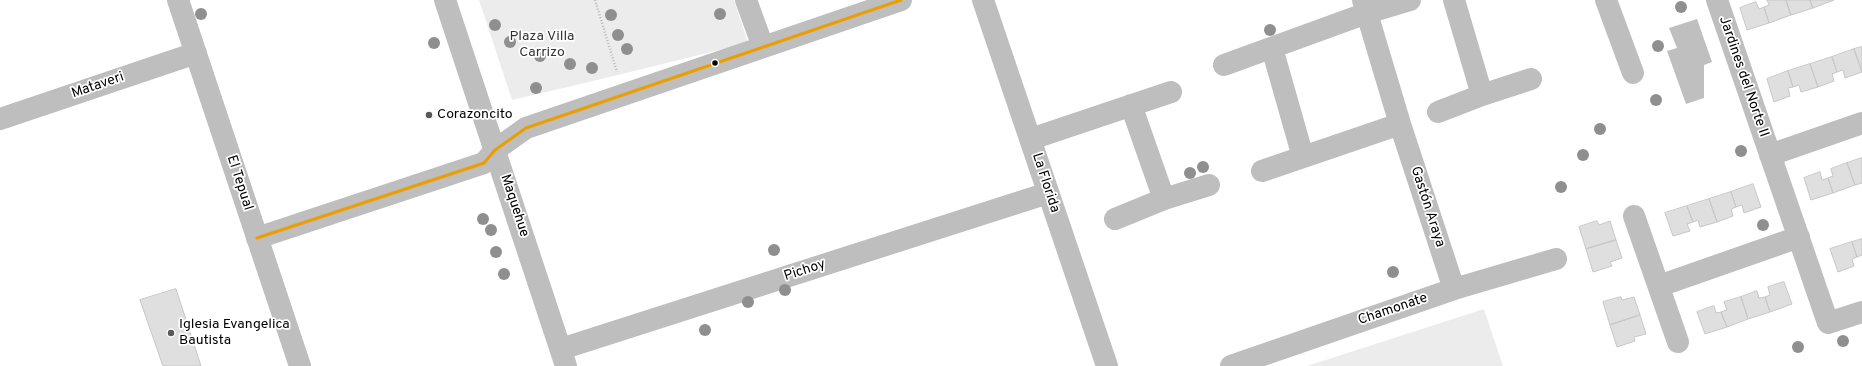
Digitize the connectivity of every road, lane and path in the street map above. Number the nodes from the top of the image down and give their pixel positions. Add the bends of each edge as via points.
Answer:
1 (178, 0) edge
2 (444, 0) edge
3 (596, 0) edge
4 (746, 0) edge
5 (902, 0) edge
6 (983, 0) edge
7 (1410, 0) edge
8 (1454, 0) edge
9 (1606, 0) edge
10 (1717, 0) edge
11 (1365, 6) edge
12 (763, 47) junction
13 (1272, 48) junction
14 (196, 53) junction
15 (1224, 65) dead end
16 (1633, 73) dead end
17 (1531, 79) dead end
18 (1171, 92) dead end
19 (1482, 94) junction
20 (621, 96) junction
21 (1131, 105) junction
22 (1438, 112) dead end
23 (0, 120) edge
24 (1862, 123) edge
25 (1400, 124) junction
26 (1031, 139) junction
27 (495, 150) junction
28 (1770, 155) junction
29 (1303, 157) junction
30 (1262, 171) dead end
31 (1209, 185) dead end
32 (1048, 192) junction
33 (1164, 199) junction
34 (1634, 216) dead end
35 (1116, 219) dead end
36 (1799, 237) junction
37 (257, 238) junction
38 (1556, 260) dead end
39 (1659, 286) junction
40 (1454, 289) junction
41 (1862, 312) edge
42 (1678, 342) dead end
43 (564, 358) edge
44 (300, 366) edge
45 (1107, 366) edge
46 (1231, 366) edge

1 - 14 street, El Tepual
2 - 27 street, Maquehue
3 - 20 path via 619,76
4 - 12 street
5 - 12 street
6 - 26 street, La Florida
7 - 11 street
8 - 19 street
9 - 16 street
10 - 28 street, Jardines del Norte II
11 - 13 street
11 - 25 street, Gastón Araya
12 - 20 street
13 - 15 street
13 - 29 street
14 - 23 street, Mataveri
14 - 37 street, El Tepual
17 - 19 street
18 - 21 street
19 - 22 street
20 - 27 street via 526,128
21 - 26 street
21 - 33 street
24 - 28 street, Jardines del Norte II
25 - 29 street
25 - 40 street, Gastón Araya
26 - 32 street, La Florida
27 - 37 street via 484,163
27 - 43 street, Maquehue
28 - 36 street, Jardines del Norte II
29 - 30 street
31 - 33 street
32 - 43 street, Pichoy
32 - 45 street, La Florida
33 - 35 street
34 - 39 street
36 - 39 street
36 - 41 street, Jardines del Norte II via 1828,323
37 - 44 street, El Tepual
38 - 40 street, Chamonate
39 - 42 street
40 - 46 street, Chamonate

